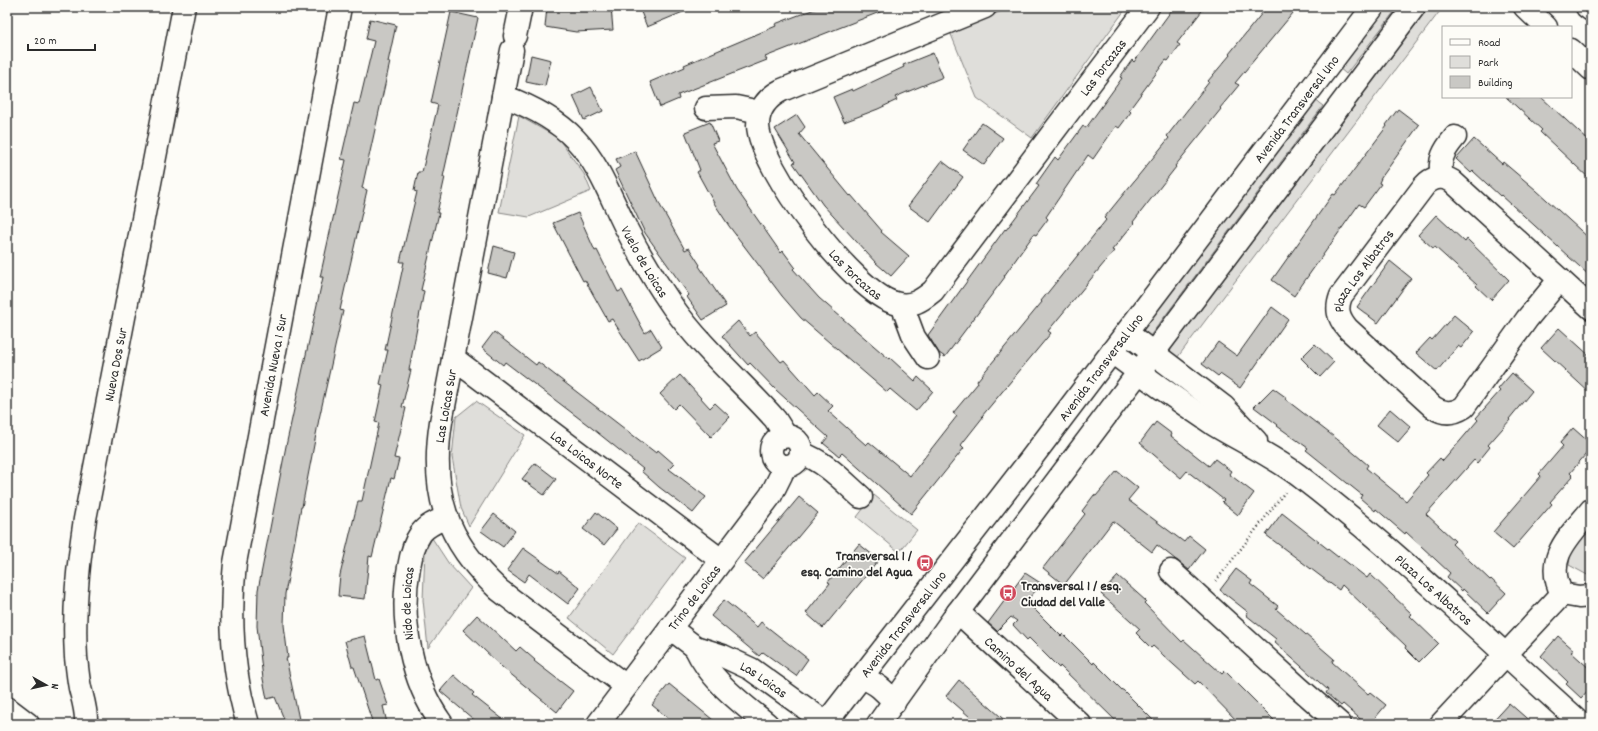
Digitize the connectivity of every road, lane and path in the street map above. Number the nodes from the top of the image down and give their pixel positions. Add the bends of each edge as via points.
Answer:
1 (184, 7) edge
2 (340, 7) edge
3 (521, 7) edge
4 (985, 7) edge
5 (1147, 7) edge
6 (1373, 7) edge
7 (1414, 7) edge
8 (1525, 7) edge
9 (1587, 7) edge
10 (1591, 10) edge
11 (1545, 26) edge
12 (1572, 51) edge
13 (1591, 69) edge
14 (1319, 78) junction
15 (503, 96) junction
16 (1344, 99) junction
17 (706, 108) dead end
18 (760, 112) junction
19 (1455, 137) dead end
20 (1442, 177) junction
21 (1560, 279) junction
22 (902, 305) junction
23 (1591, 308) edge
24 (1127, 333) junction
25 (1112, 352) junction
26 (1153, 353) junction
27 (453, 358) junction
28 (928, 358) dead end
29 (1139, 372) junction
30 (1266, 453) junction
31 (793, 460) junction
32 (1297, 475) junction
33 (861, 497) dead end
34 (1591, 510) edge
35 (446, 517) junction
36 (721, 560) junction
37 (1172, 571) dead end
38 (1562, 594) junction
39 (1591, 596) edge
40 (1202, 599) junction
41 (958, 612) junction
42 (670, 628) junction
43 (695, 647) junction
44 (1505, 655) junction
45 (861, 677) junction
46 (626, 686) junction
47 (894, 703) junction
48 (826, 723) edge
49 (86, 724) edge
50 (248, 724) edge
51 (442, 724) edge
52 (598, 724) edge
53 (767, 724) edge
54 (878, 724) edge
55 (1080, 724) edge
56 (1340, 724) edge
57 (1441, 724) edge
58 (1582, 724) edge

1 - 49 street, Nueva Dos Sur via 79,556 75,623 76,658
2 - 50 street, Avenida Nueva 1 Sur via 235,563 233,650
3 - 15 street, Las Loicas Sur
4 - 18 street via 782,90 772,95
5 - 22 street, Las Torcazas via 933,290 918,302
6 - 14 street, Avenida Transversal Uno
7 - 16 street
8 - 11 street
9 - 10 street
12 - 13 street
14 - 16 street
14 - 24 street, Avenida Transversal Uno
15 - 27 street, Las Loicas Sur
15 - 31 street, Vuelo de Loicas via 550,118 585,151 603,179 641,256 672,306 694,335 775,418 784,437 788,436 800,444
16 - 26 street
17 - 18 street via 736,107
18 - 22 street, Las Torcazas via 758,124 764,150 805,216 862,282 887,300
19 - 20 street via 1442,157
20 - 21 street via 1452,181
20 - 21 street, Plaza Los Albatros via 1430,180 1424,186 1341,296 1338,307 1341,321 1346,328 1433,407 1450,413 1464,407 1527,319
21 - 23 street
22 - 28 street via 914,337
24 - 25 street, Avenida Transversal Uno
24 - 26 street, Plaza Los Albatros
25 - 29 street, Plaza Los Albatros
25 - 45 street, Avenida Transversal Uno
26 - 29 street
26 - 30 street, Plaza Los Albatros via 1224,407
27 - 35 street, Las Loicas Sur via 437,445 438,485
27 - 36 street, Las Loicas Norte
29 - 30 street, Plaza Los Albatros via 1213,423
29 - 41 street
30 - 32 street, Plaza Los Albatros
31 - 33 street via 817,459
31 - 36 street, Trino de Loicas via 771,495
32 - 40 path
32 - 44 street, Plaza Los Albatros via 1409,566
34 - 38 street via 1561,548 1556,559 1556,578
35 - 46 street, Las Loicas Sur via 466,555 481,574
35 - 51 street, Nido de Loicas via 423,532 414,545 406,600 406,625 410,648 430,704
36 - 42 street, Trino de Loicas
37 - 40 street
38 - 39 street
38 - 44 street
40 - 56 street
41 - 47 street
41 - 55 street, Camino del Agua
42 - 43 street, Las Loicas
42 - 46 street, Trino de Loicas
43 - 48 street, Las Loicas via 751,669
43 - 53 street, Las Loicas via 700,659 716,681
44 - 57 street
44 - 58 street, Plaza Los Albatros
45 - 47 street via 882,688
45 - 48 street, Avenida Transversal Uno
46 - 52 street, Trino de Loicas
47 - 54 street

